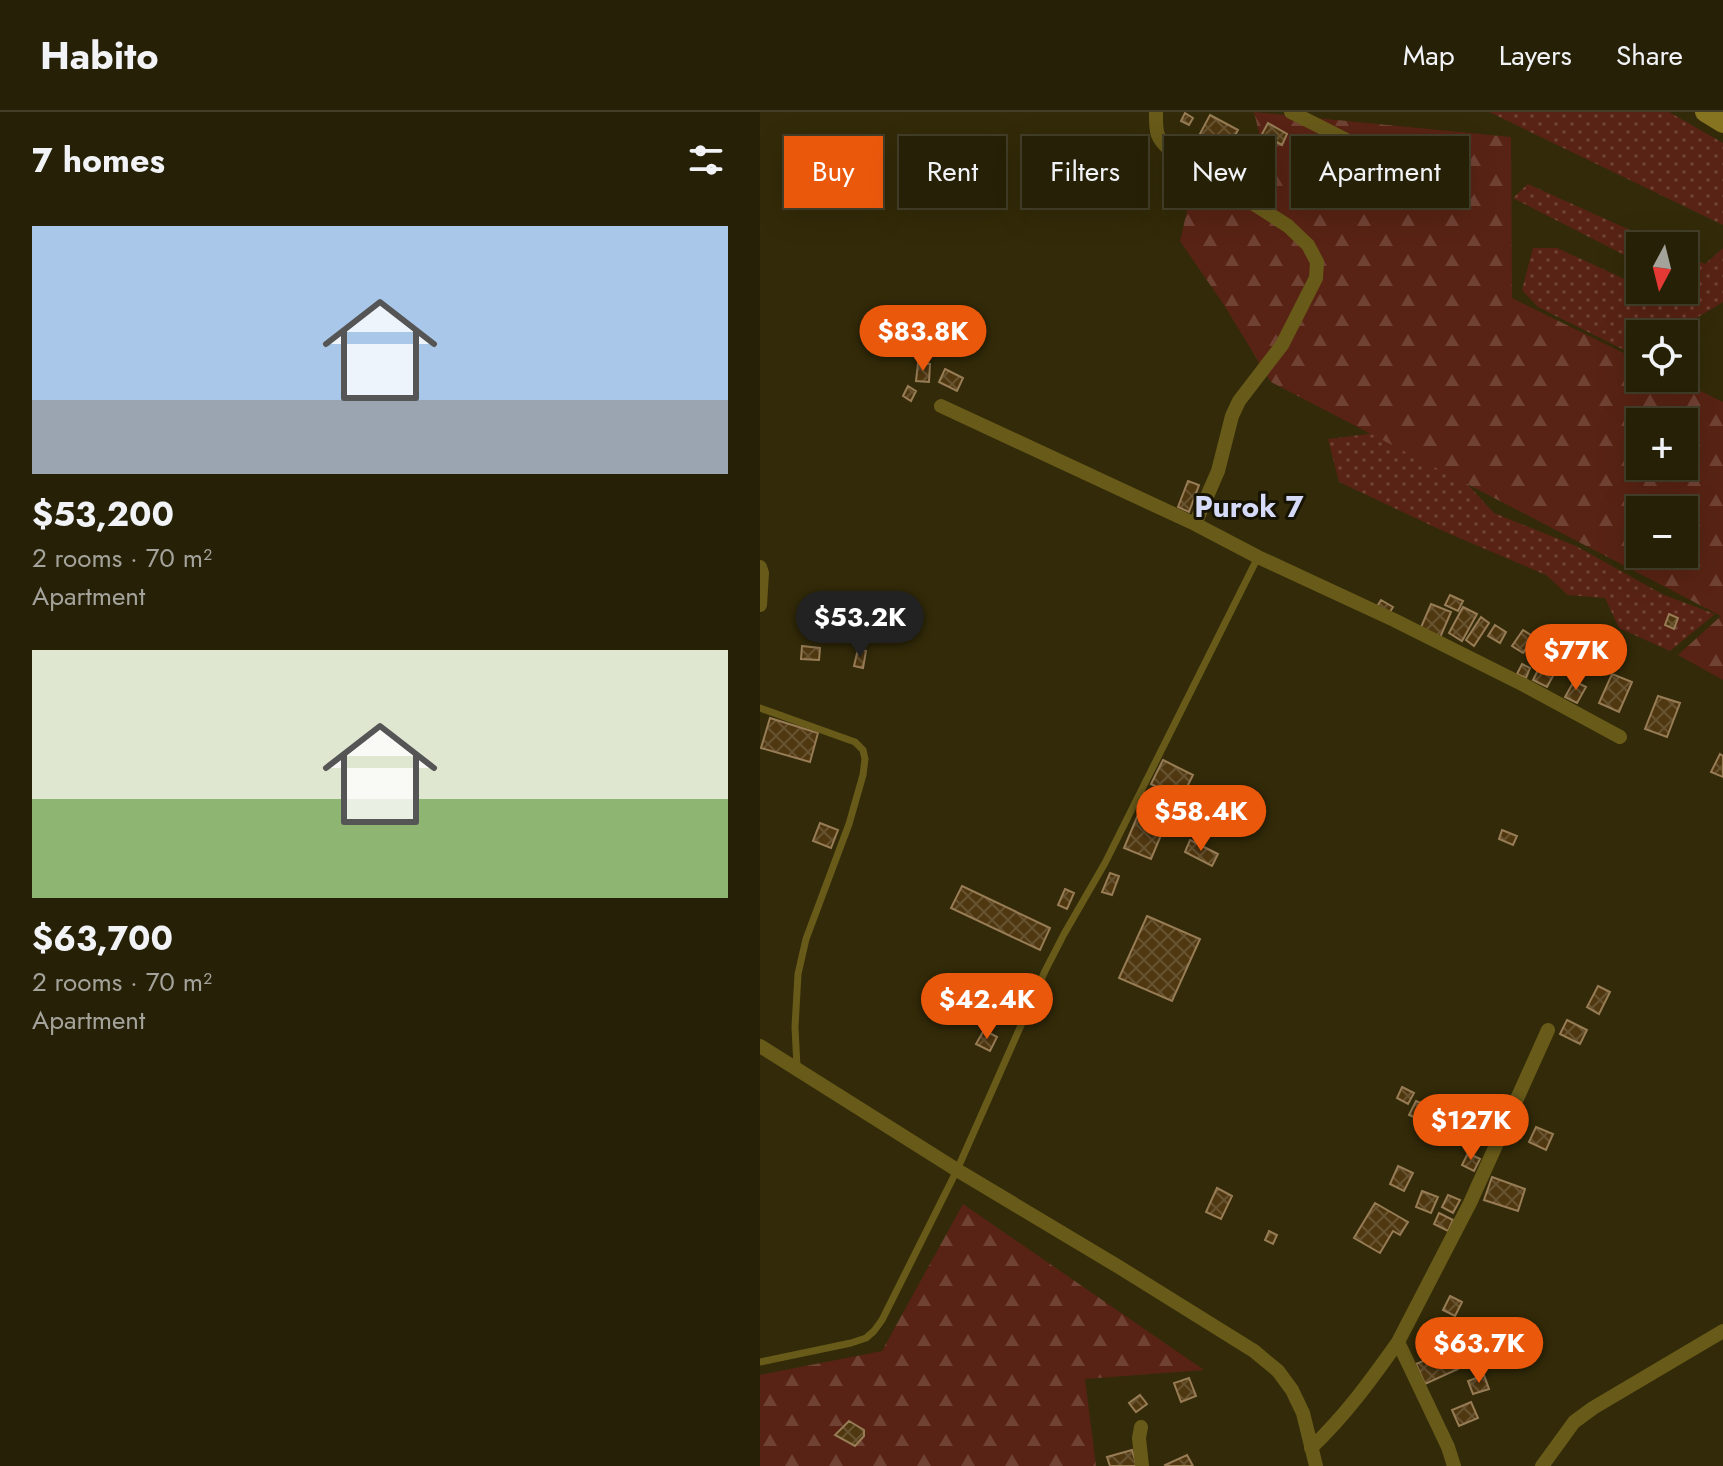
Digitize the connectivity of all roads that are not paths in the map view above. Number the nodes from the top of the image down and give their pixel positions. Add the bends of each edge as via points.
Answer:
1 (1156, 112) edge
2 (1291, 112) edge
3 (1705, 112) edge
4 (1723, 123) edge
5 (1339, 136) edge
6 (941, 406) dead end
7 (1195, 524) junction
8 (1258, 557) junction
9 (760, 567) edge
10 (760, 605) edge
11 (760, 708) edge
12 (1620, 737) dead end
13 (1548, 1030) dead end
14 (760, 1046) edge
15 (797, 1069) junction
16 (957, 1170) junction
17 (1723, 1331) edge
18 (1398, 1342) junction
19 (760, 1362) edge
20 (1141, 1427) dead end
21 (1311, 1448) junction
22 (1142, 1466) edge
23 (1316, 1466) edge
24 (1454, 1466) edge
25 (1542, 1466) edge

1 - 7 street via 1159,140 1288,226 1317,262 1316,278 1282,345 1232,416 1218,471
2 - 5 street
3 - 4 main road
6 - 7 street
7 - 8 street
8 - 12 street via 1433,639
8 - 16 lane via 1045,971
9 - 10 street
11 - 15 lane via 855,742 865,759 798,974
13 - 18 street via 1470,1203
14 - 15 street
15 - 16 street
16 - 19 lane via 874,1331 851,1343
16 - 21 street via 1254,1351 1292,1390
17 - 25 street via 1583,1415
18 - 21 street via 1355,1402
18 - 24 street
20 - 22 street
21 - 23 street

